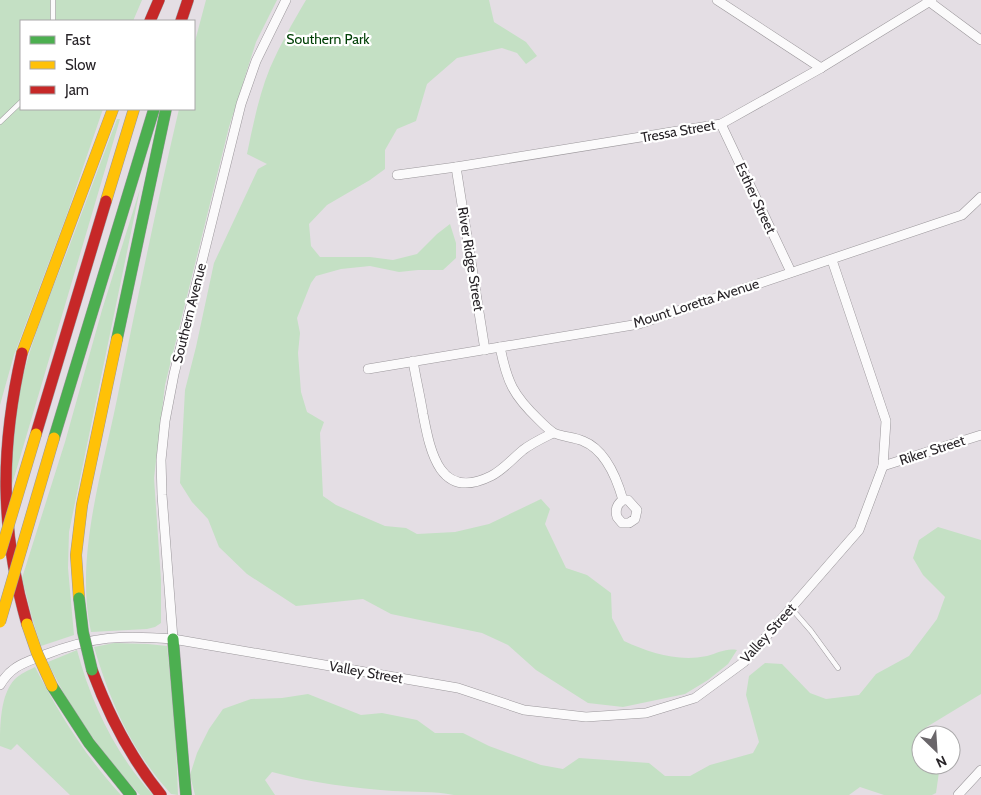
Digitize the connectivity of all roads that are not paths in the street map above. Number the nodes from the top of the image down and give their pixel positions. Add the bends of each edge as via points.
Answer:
1 (53, 0) edge
2 (159, 0) edge
3 (166, 0) edge
4 (188, 0) edge
5 (286, 0) edge
6 (717, 0) edge
7 (929, 1) edge
8 (53, 20) edge
9 (150, 20) edge
10 (160, 20) edge
11 (182, 20) edge
12 (981, 40) edge
13 (821, 68) junction
14 (20, 103) edge
15 (112, 110) edge
16 (134, 110) edge
17 (154, 110) edge
18 (166, 110) edge
19 (0, 122) edge
20 (721, 124) junction
21 (456, 167) junction
22 (397, 174) dead end
23 (981, 197) edge
24 (832, 260) junction
25 (791, 272) junction
26 (500, 347) junction
27 (486, 350) junction
28 (413, 361) junction
29 (368, 369) dead end
30 (553, 432) junction
31 (981, 434) edge
32 (883, 466) junction
33 (623, 500) dead end
34 (0, 554) edge
35 (791, 608) junction
36 (0, 622) edge
37 (173, 639) junction
38 (838, 668) dead end
39 (3, 672) edge
40 (0, 685) edge
41 (981, 770) edge
42 (131, 795) edge
43 (161, 795) edge
44 (186, 795) edge
45 (958, 795) edge

1 - 8 lane
2 - 9 highway
3 - 10 highway
4 - 11 highway
5 - 37 street, Southern Avenue via 256,61 242,104 164,421 162,495
6 - 13 street
7 - 12 street
7 - 13 street, Tressa Street
13 - 20 street, Tressa Street
14 - 19 lane
15 - 42 highway, bridge via 36,310 16,374 4,436 2,472 9,554 37,653 52,686 89,743
16 - 34 highway, bridge
17 - 36 highway, bridge
18 - 43 highway, bridge via 82,505 76,555 83,632 102,701 124,744
20 - 21 street, Tressa Street
20 - 25 street, Esther Street
21 - 22 street, Tressa Street
21 - 27 street, River Ridge Street
23 - 24 street, Mount Loretta Avenue via 962,214
24 - 25 street, Mount Loretta Avenue
24 - 32 street, Valley Street via 886,421
25 - 26 street, Mount Loretta Avenue via 639,324
26 - 27 street, Mount Loretta Avenue
26 - 30 street via 505,371 515,393
27 - 28 street, Mount Loretta Avenue
28 - 29 street, Mount Loretta Avenue
28 - 30 street via 430,449 438,468 448,477 461,482 475,482 490,476 531,444
30 - 33 street via 586,442 603,456 614,474
31 - 32 street, Riker Street
32 - 35 street, Valley Street via 859,530
35 - 37 street, Valley Street via 744,662 695,698 646,713 586,717 524,710 458,688
35 - 38 lane
37 - 39 street, Valley Street via 130,636 80,642
37 - 44 highway
39 - 40 street
41 - 45 street

